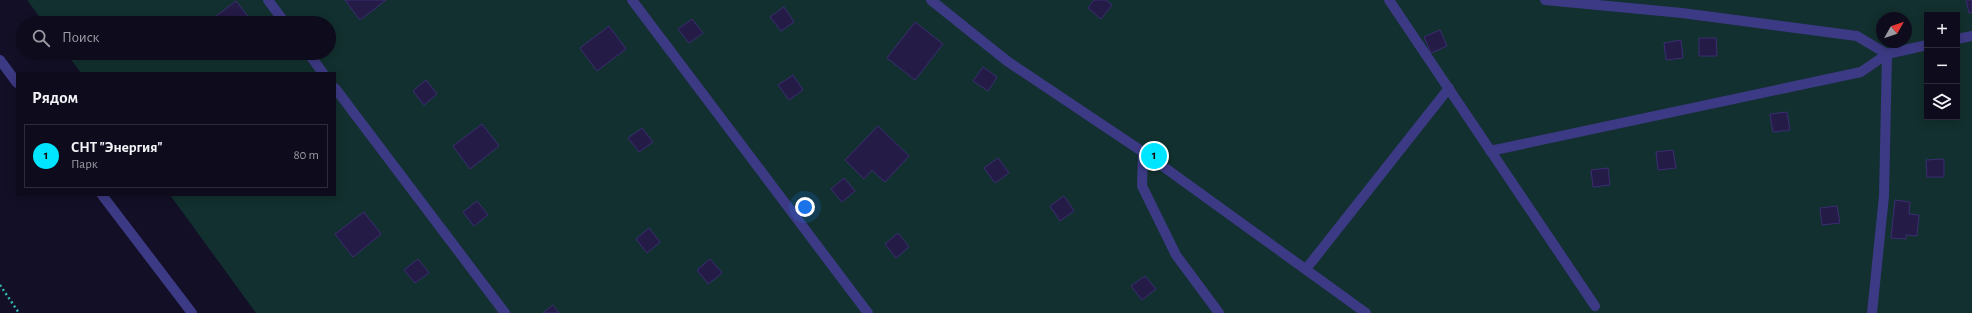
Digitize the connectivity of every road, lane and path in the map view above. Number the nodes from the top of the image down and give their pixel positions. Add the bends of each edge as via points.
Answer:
1 (268, 0) edge
2 (632, 0) edge
3 (931, 0) edge
4 (1389, 0) edge
5 (1545, 0) edge
6 (280, 16) edge
7 (1972, 36) edge
8 (1960, 39) edge
9 (1924, 47) edge
10 (1887, 54) junction
11 (0, 60) edge
12 (313, 60) edge
13 (322, 72) edge
14 (16, 82) edge
15 (1449, 88) junction
16 (336, 89) edge
17 (1490, 151) junction
18 (1143, 152) junction
19 (103, 196) edge
20 (1306, 269) junction
21 (0, 285) edge
22 (1595, 306) dead end
23 (19, 313) edge
24 (192, 313) edge
25 (505, 313) edge
26 (868, 313) edge
27 (1219, 313) edge
28 (1366, 313) edge
29 (1872, 313) edge

1 - 6 lane
2 - 26 lane
3 - 18 lane via 1007,60
4 - 15 lane
5 - 10 lane via 1682,13 1857,36
7 - 8 lane
9 - 10 lane
10 - 17 lane via 1861,72
10 - 29 lane via 1884,196
11 - 14 lane
12 - 13 lane
15 - 17 lane
15 - 20 lane
16 - 25 lane
17 - 22 lane
18 - 20 lane
18 - 27 lane via 1142,186 1176,254
19 - 24 lane
20 - 28 lane
21 - 23 path

